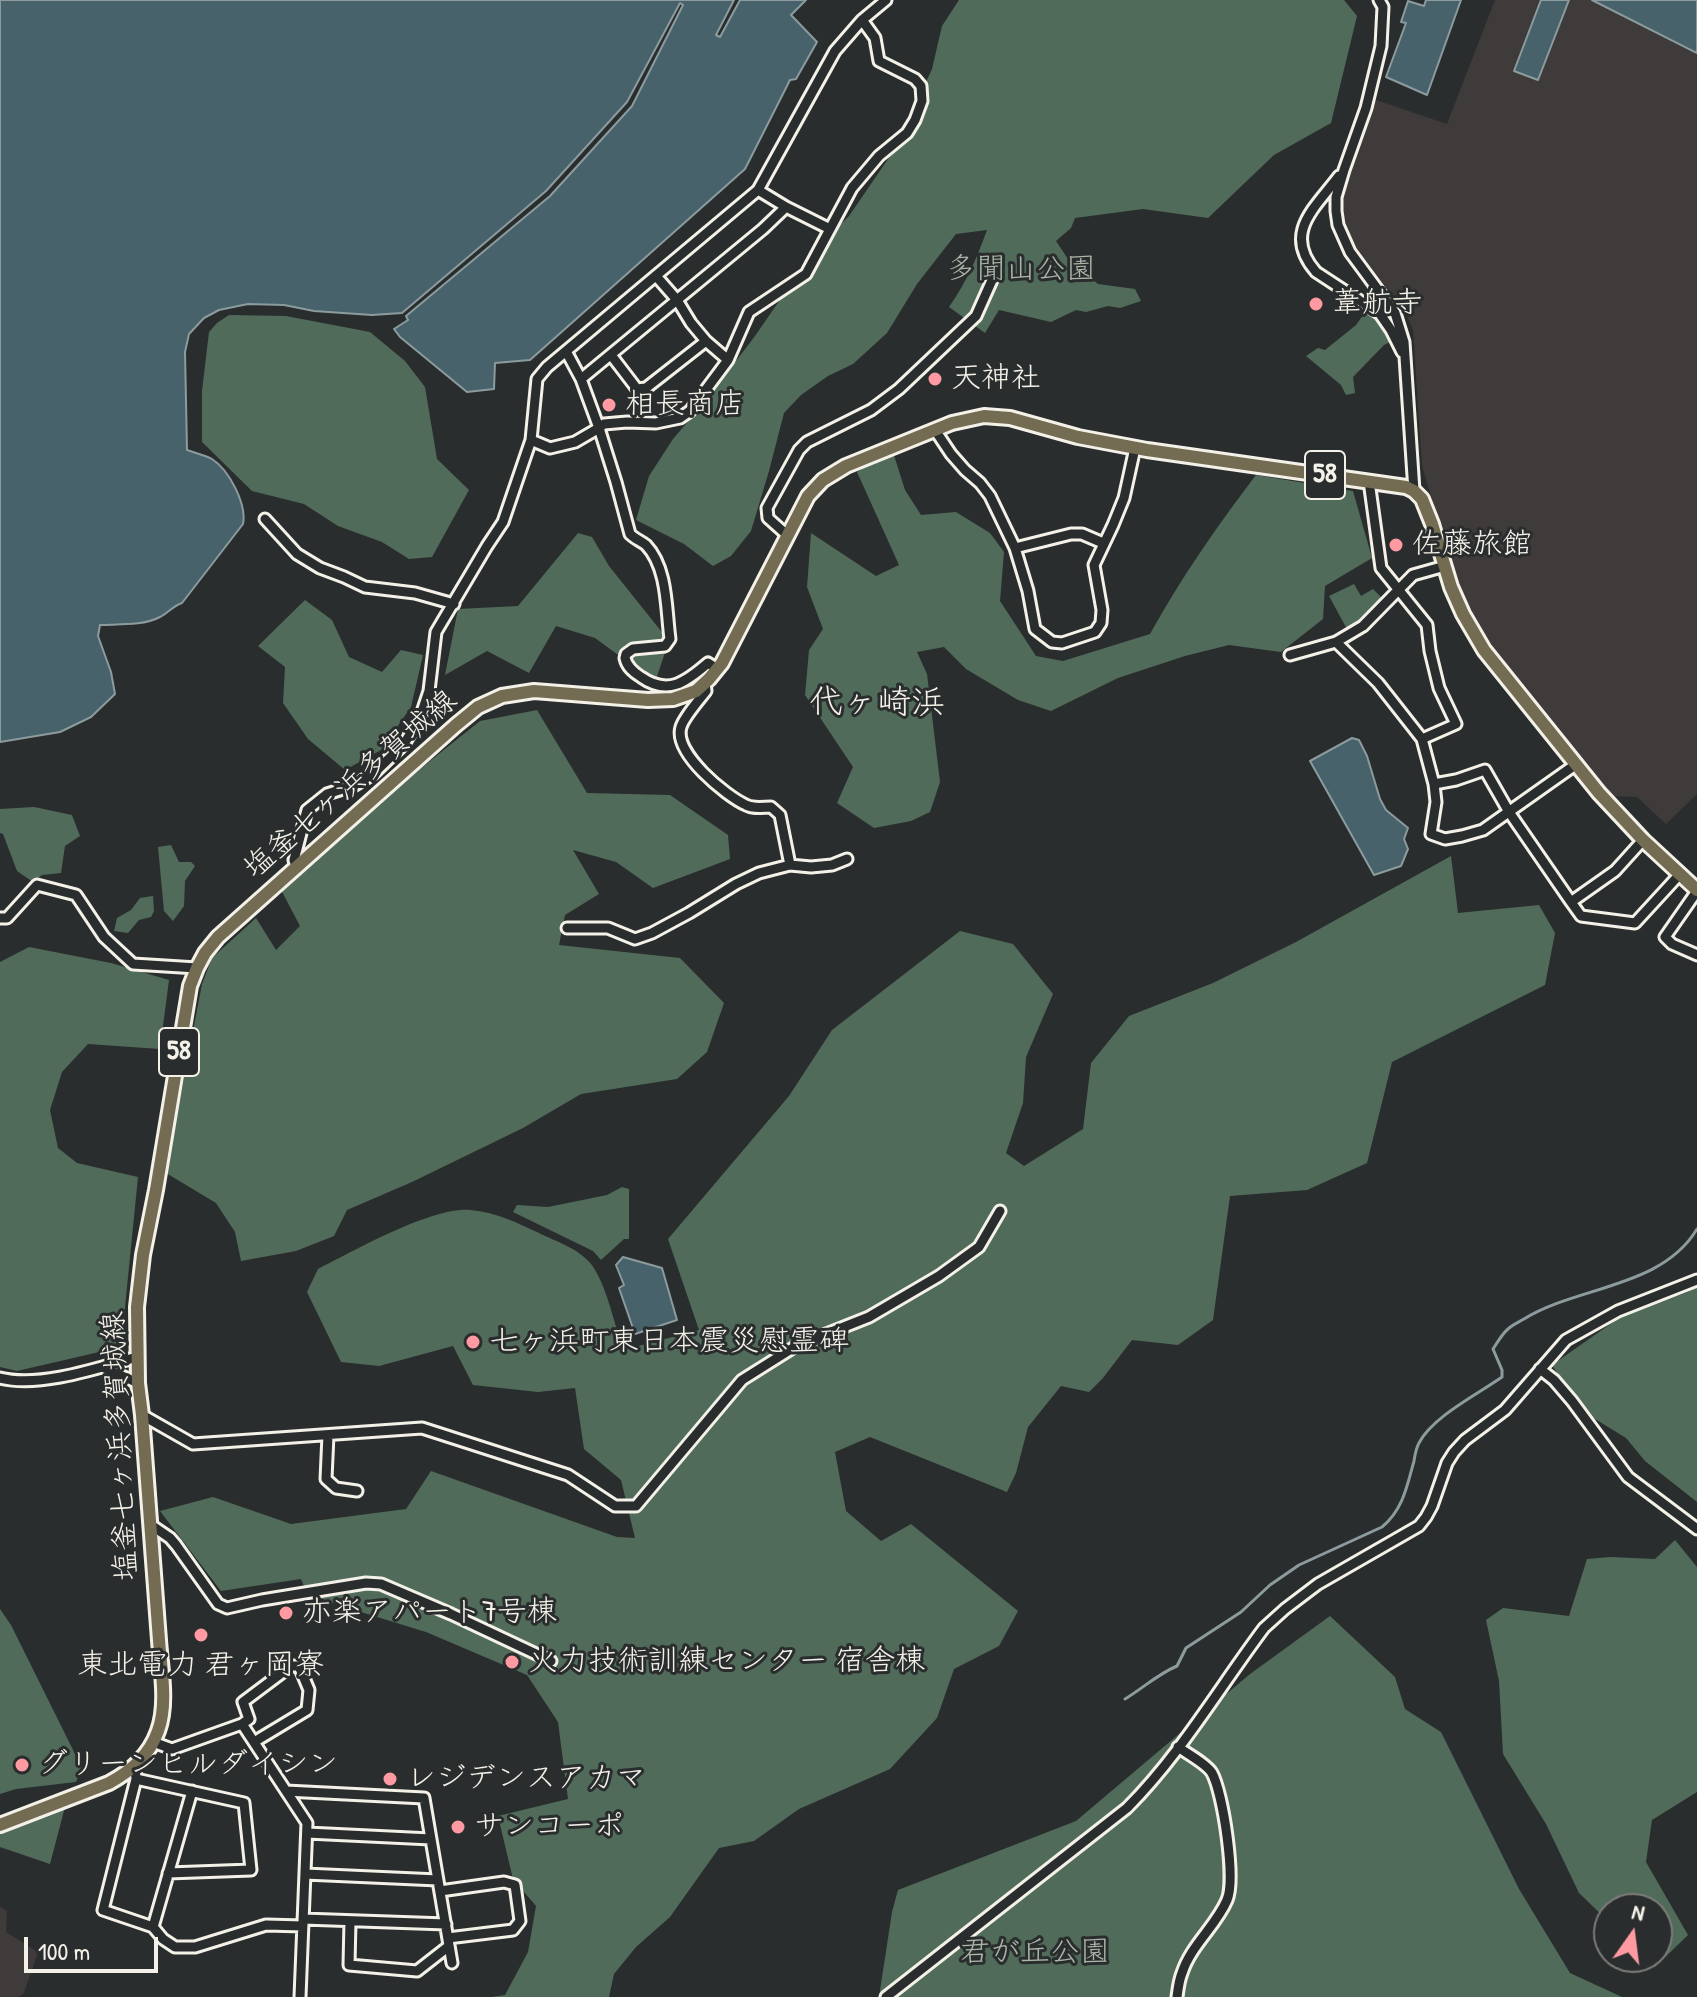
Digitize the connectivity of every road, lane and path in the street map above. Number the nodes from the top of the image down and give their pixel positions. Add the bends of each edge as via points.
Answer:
1 (886, 0) edge
2 (1379, 0) edge
3 (862, 20) junction
4 (1344, 170) junction
5 (758, 190) junction
6 (786, 207) junction
7 (830, 229) junction
8 (997, 269) dead end
9 (656, 276) junction
10 (677, 300) junction
11 (706, 341) junction
12 (566, 351) junction
13 (611, 355) junction
14 (728, 360) junction
15 (1405, 360) junction
16 (581, 379) junction
17 (599, 428) junction
18 (935, 430) junction
19 (531, 440) junction
20 (1135, 448) junction
21 (1369, 481) junction
22 (1414, 491) junction
23 (265, 519) dead end
24 (787, 535) junction
25 (1103, 543) junction
26 (1015, 548) junction
27 (1445, 566) junction
28 (1398, 589) junction
29 (454, 604) junction
30 (1336, 642) junction
31 (1290, 655) dead end
32 (717, 669) junction
33 (705, 683) junction
34 (1422, 739) junction
35 (1575, 765) junction
36 (1434, 784) junction
37 (1509, 812) junction
38 (1643, 840) junction
39 (847, 859) dead end
40 (790, 865) junction
41 (296, 866) junction
42 (1680, 874) junction
43 (1697, 891) edge
44 (1571, 902) junction
45 (0, 918) edge
46 (567, 928) dead end
47 (1697, 955) edge
48 (197, 968) junction
49 (1000, 1211) dead end
50 (1697, 1280) edge
51 (137, 1357) junction
52 (102, 1367) junction
53 (1540, 1369) junction
54 (0, 1378) edge
55 (138, 1383) junction
56 (142, 1415) junction
57 (328, 1435) junction
58 (357, 1491) dead end
59 (151, 1525) junction
60 (1697, 1529) edge
61 (551, 1661) dead end
62 (242, 1724) junction
63 (153, 1742) junction
64 (254, 1742) junction
65 (1178, 1747) junction
66 (136, 1773) junction
67 (192, 1791) junction
68 (286, 1791) junction
69 (0, 1825) edge
70 (307, 1833) junction
71 (431, 1839) junction
72 (168, 1873) junction
73 (305, 1874) junction
74 (438, 1880) junction
75 (440, 1891) junction
76 (350, 1921) junction
77 (303, 1922) junction
78 (446, 1924) junction
79 (153, 1927) junction
80 (449, 1942) junction
81 (452, 1963) dead end
82 (300, 1997) edge
83 (886, 1997) edge
84 (1177, 1997) edge

1 - 3 street
2 - 4 street via 1381,46
3 - 5 street via 835,51
3 - 7 street via 875,38 879,61 915,79 922,101 907,133 852,188
4 - 15 street via 1336,197 1338,225 1350,252 1395,313
4 - 15 street via 1305,221 1301,250 1316,272 1380,314
5 - 6 street
5 - 9 street
6 - 7 street
6 - 10 street
7 - 14 street via 806,274 749,312
8 - 24 street via 976,316 899,389 799,450 767,508 768,518
9 - 10 street
9 - 12 street
10 - 11 street
10 - 13 street
11 - 13 street via 646,388 637,389
11 - 14 street
12 - 16 street
12 - 19 street via 537,379
13 - 16 street
14 - 17 street via 680,418
15 - 22 street
16 - 17 street
17 - 19 street via 550,448
17 - 32 street via 630,534 658,563 670,639 665,646 633,649 625,663 664,687 692,677 708,663
18 - 20 main road, 塩釜七ヶ浜多賀城線 / 58 via 996,416
18 - 24 main road, 塩釜七ヶ浜多賀城線 / 58 via 831,474 808,496
18 - 26 street via 990,496
19 - 29 street via 503,522
20 - 21 main road, 塩釜七ヶ浜多賀城線 / 58
20 - 25 street via 1124,498
21 - 22 main road, 塩釜七ヶ浜多賀城線 / 58
21 - 28 street via 1381,568
22 - 27 main road via 1422,499
23 - 29 street via 297,554 320,568 365,587
24 - 32 main road, 塩釜七ヶ浜多賀城線 / 58
25 - 26 street via 1071,534
25 - 26 street via 1094,565 1101,623 1095,632 1062,643 1035,629
27 - 28 street via 1413,575
27 - 35 main road via 1484,650
28 - 30 street via 1363,626
28 - 34 street via 1427,625 1439,688 1456,724
29 - 41 street via 436,632 429,691 413,732 373,774 327,794 307,810
30 - 31 street
30 - 34 street via 1378,683
32 - 33 main road, 塩釜七ヶ浜多賀城線 / 58
33 - 40 street via 706,691 681,728 681,741 702,774 723,790 749,807 771,807 780,815
33 - 41 main road, 塩釜七ヶ浜多賀城線 / 58 via 685,696 661,700 534,691 486,703
34 - 36 street
35 - 37 street
35 - 38 main road
36 - 37 street via 1485,770
36 - 37 street via 1431,834 1445,839 1483,830
37 - 44 street
38 - 42 main road
38 - 44 street via 1615,871
39 - 40 street via 832,865
40 - 46 street via 759,873 635,939 608,928
41 - 48 main road, 塩釜七ヶ浜多賀城線 / 58 via 218,937
42 - 43 main road
42 - 44 street via 1635,923 1581,916
43 - 47 street via 1665,937
45 - 48 street via 7,918 37,885 76,895 104,937 133,964
48 - 51 main road, 塩釜七ヶ浜多賀城線 / 58 via 143,1255
49 - 57 street via 979,1247 939,1276 869,1317 796,1346 742,1380 636,1506 615,1506 568,1475 422,1428
50 - 53 street via 1595,1322 1566,1340
51 - 52 street
51 - 55 main road, 塩釜七ヶ浜多賀城線 / 58
52 - 54 street via 16,1382
52 - 55 street
53 - 60 street via 1572,1401 1628,1477
53 - 65 street via 1505,1410 1454,1452 1419,1526 1318,1584 1272,1620
55 - 56 main road, 塩釜七ヶ浜多賀城線 / 58
56 - 57 street via 193,1444
56 - 59 main road, 塩釜七ヶ浜多賀城線 / 58
57 - 58 street via 326,1479 336,1488
59 - 61 street via 170,1538 222,1607 381,1584
59 - 63 main road, 塩釜七ヶ浜多賀城線 / 58 via 162,1705
62 - 63 street via 172,1749
62 - 64 street
62 - 64 street via 249,1719 243,1702 291,1666 299,1666 309,1690 307,1710
63 - 66 main road, 塩釜七ヶ浜多賀城線 / 58
64 - 68 street
65 - 83 street via 1147,1788 1109,1824
65 - 84 street via 1211,1770 1221,1801 1231,1889 1181,1974
66 - 67 street
66 - 69 main road, 塩釜七ヶ浜多賀城線 / 58
66 - 79 street via 103,1910
67 - 72 street
67 - 72 street via 244,1803 251,1870
68 - 70 street via 307,1823
68 - 71 street via 424,1798
70 - 71 street
70 - 73 street
71 - 74 street
72 - 79 street
73 - 74 street
73 - 77 street
74 - 75 street
75 - 78 street
75 - 80 street via 515,1885 520,1921 513,1930
76 - 77 street
76 - 78 street
76 - 80 street via 349,1965 417,1971
77 - 79 street via 266,1925 195,1947 175,1947
77 - 82 street
78 - 80 street
80 - 81 street

